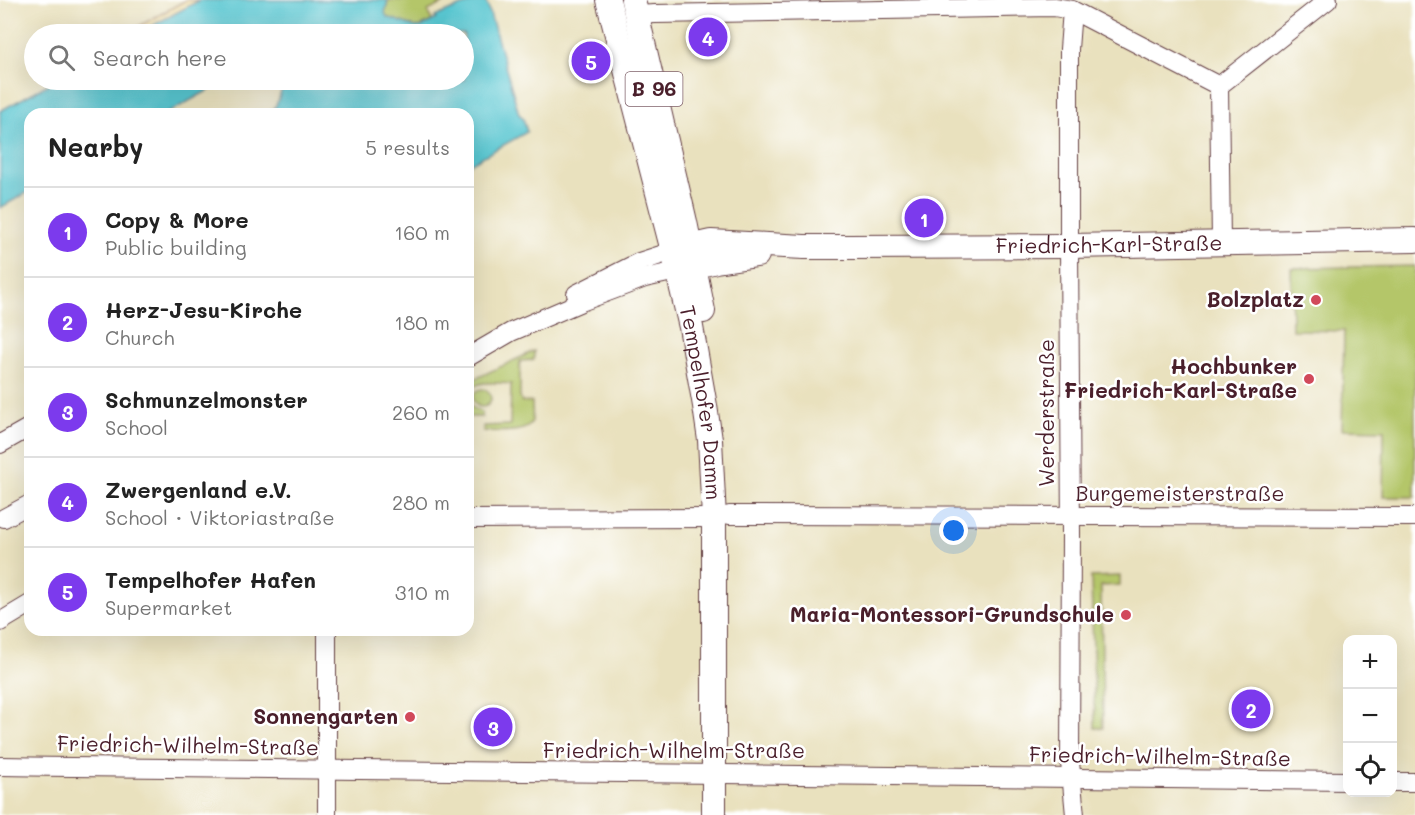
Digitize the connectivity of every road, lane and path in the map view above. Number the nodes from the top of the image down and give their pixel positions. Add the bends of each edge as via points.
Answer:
1 (608, 0) edge
2 (1328, 0) edge
3 (1078, 5) edge
4 (635, 8) edge
5 (1219, 86) junction
6 (1415, 240) edge
7 (1221, 243) junction
8 (1069, 246) junction
9 (683, 259) junction
10 (474, 354) edge
11 (24, 430) edge
12 (0, 444) edge
13 (24, 507) edge
14 (1070, 516) junction
15 (722, 517) junction
16 (1415, 517) edge
17 (4, 518) dead end
18 (474, 519) edge
19 (24, 608) edge
20 (0, 622) edge
21 (327, 636) edge
22 (0, 766) edge
23 (327, 771) junction
24 (722, 773) junction
25 (1072, 777) junction
26 (1343, 781) edge
27 (1397, 782) edge
28 (1415, 782) edge
29 (327, 815) edge
30 (714, 815) edge
31 (729, 815) edge
32 (1075, 815) edge

1 - 9 main road, Tempelhofer Damm / B 96
2 - 5 street
3 - 4 street via 655,14
3 - 5 street
3 - 8 street, Werderstraße via 1069,49
4 - 9 main road, Tempelhofer Damm / B 96
5 - 7 street
6 - 7 main road, Friedrich-Karl-Straße
7 - 8 main road, Friedrich-Karl-Straße
8 - 9 main road, Friedrich-Karl-Straße via 804,247 711,242
8 - 14 street, Werderstraße
9 - 10 street via 642,261
9 - 15 main road, Tempelhofer Damm / B 96
11 - 12 street
13 - 17 street
14 - 15 street, Burgemeisterstraße
14 - 16 street, Burgemeisterstraße
14 - 25 street, Werderstraße
15 - 18 street, Burgemeisterstraße
15 - 24 main road, Tempelhofer Damm / B 96
19 - 20 street
21 - 23 street
22 - 23 street, Friedrich-Wilhelm-Straße
23 - 24 street, Friedrich-Wilhelm-Straße
23 - 29 street
24 - 25 street, Friedrich-Wilhelm-Straße
24 - 30 main road, Tempelhofer Damm / B 96
24 - 31 main road, Tempelhofer Damm / B 96
25 - 26 street, Friedrich-Wilhelm-Straße
25 - 32 street, Werderstraße
27 - 28 street

